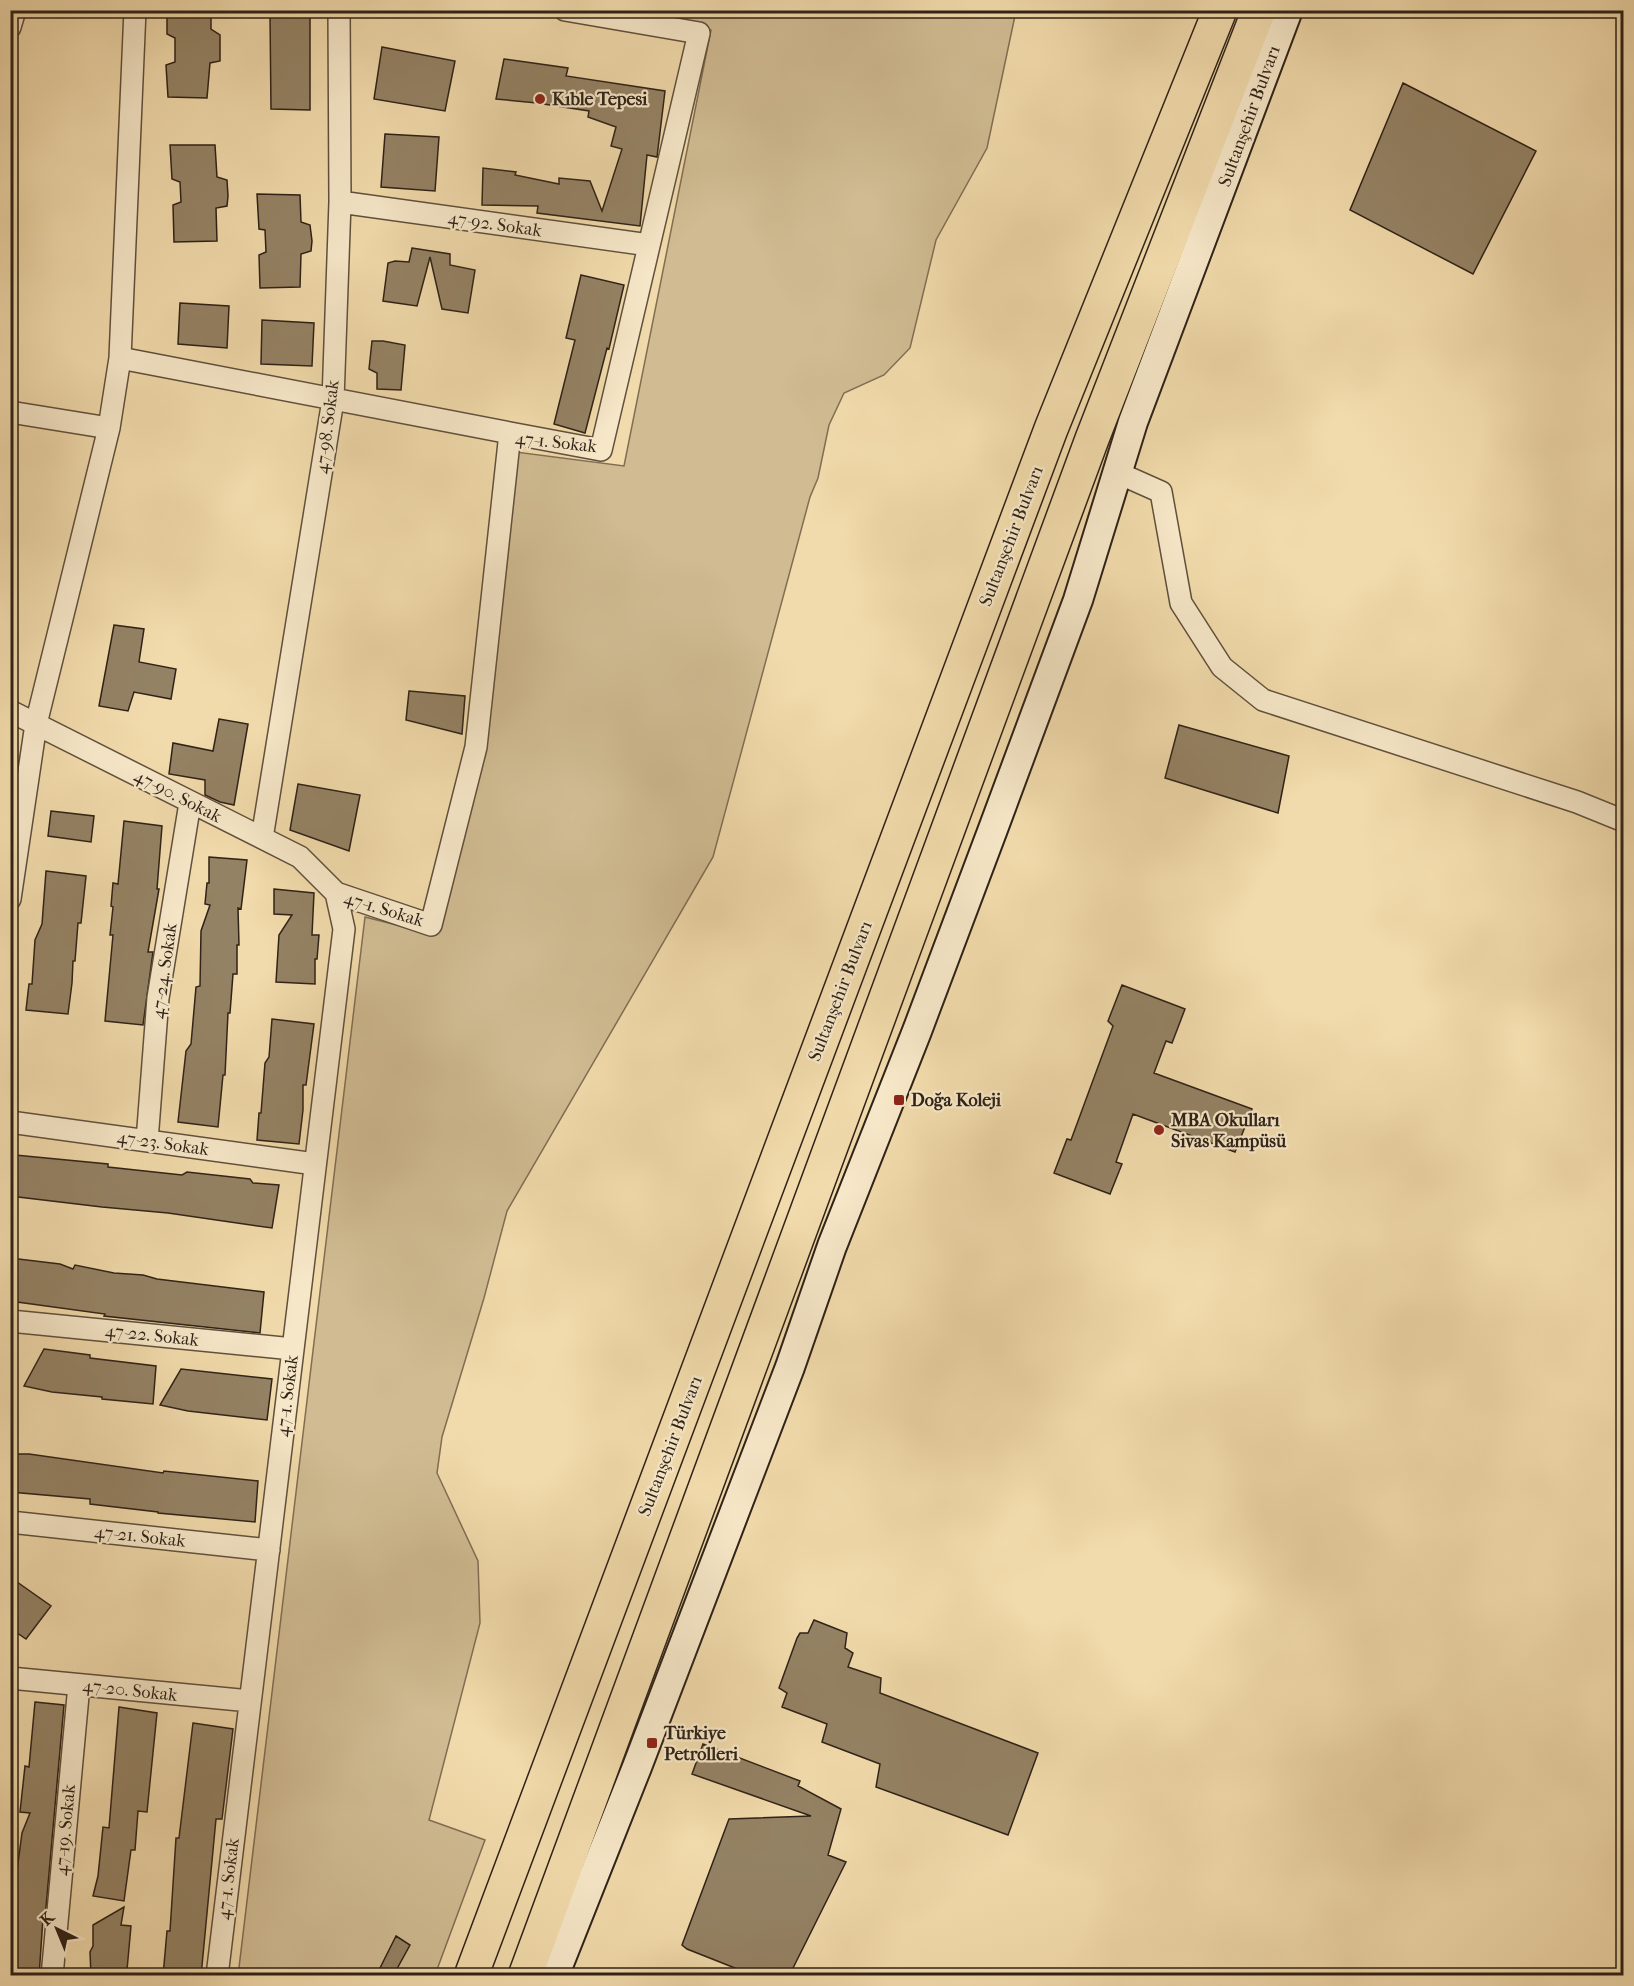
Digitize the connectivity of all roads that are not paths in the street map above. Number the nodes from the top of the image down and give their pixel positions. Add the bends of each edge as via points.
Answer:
1 (15, 10) edge
2 (135, 10) edge
3 (339, 10) edge
4 (565, 10) edge
5 (1220, 10) edge
6 (1259, 10) edge
7 (1288, 10) edge
8 (10, 27) edge
9 (340, 202) junction
10 (649, 245) junction
11 (120, 358) junction
12 (333, 400) junction
13 (10, 412) edge
14 (109, 428) junction
15 (510, 433) junction
16 (1116, 472) junction
17 (10, 711) edge
18 (36, 724) junction
19 (190, 803) junction
20 (1623, 821) edge
21 (262, 838) junction
22 (336, 894) junction
23 (10, 899) edge
24 (10, 1122) edge
25 (147, 1141) junction
26 (315, 1164) junction
27 (10, 1321) edge
28 (293, 1349) junction
29 (10, 1522) edge
30 (269, 1550) junction
31 (10, 1678) edge
32 (79, 1685) junction
33 (250, 1701) junction
34 (52, 1976) edge
35 (217, 1976) edge
36 (471, 1976) edge
37 (525, 1976) edge
38 (554, 1976) edge

1 - 8 street
2 - 11 street
3 - 9 street, 47-98. Sokak
4 - 10 street, 47-1. Sokak via 699,33
5 - 36 highway, Sultanşehir Bulvarı via 1043,451
6 - 37 highway, Sultanşehir Bulvarı via 1092,439
7 - 16 street, Sultanşehir Bulvarı
9 - 10 street, 47-92. Sokak
9 - 12 street, 47-98. Sokak
10 - 15 street, 47-1. Sokak via 601,450
11 - 12 street
11 - 14 street
12 - 15 street
12 - 21 street, 47-98. Sokak
13 - 14 street
14 - 18 street
15 - 22 street, 47-1. Sokak via 476,747 431,925
16 - 20 street via 1161,492 1181,603 1222,667 1263,700 1577,802
16 - 38 street, Sultanşehir Bulvarı via 1078,600 989,840
17 - 18 street, 47-90. Sokak
18 - 19 street, 47-90. Sokak
18 - 23 street
19 - 21 street, 47-90. Sokak
19 - 25 street, 47-24. Sokak via 158,998
21 - 22 street, 47-90. Sokak via 300,857
22 - 26 street, 47-1. Sokak via 344,929
24 - 25 street, 47-23. Sokak
25 - 26 street, 47-23. Sokak
26 - 28 street, 47-1. Sokak
27 - 28 street, 47-22. Sokak
28 - 30 street, 47-1. Sokak
29 - 30 street, 47-21. Sokak
30 - 33 street, 47-1. Sokak
31 - 32 street, 47-20. Sokak
32 - 33 street, 47-20. Sokak
32 - 34 street, 47-19. Sokak
33 - 35 street, 47-1. Sokak

